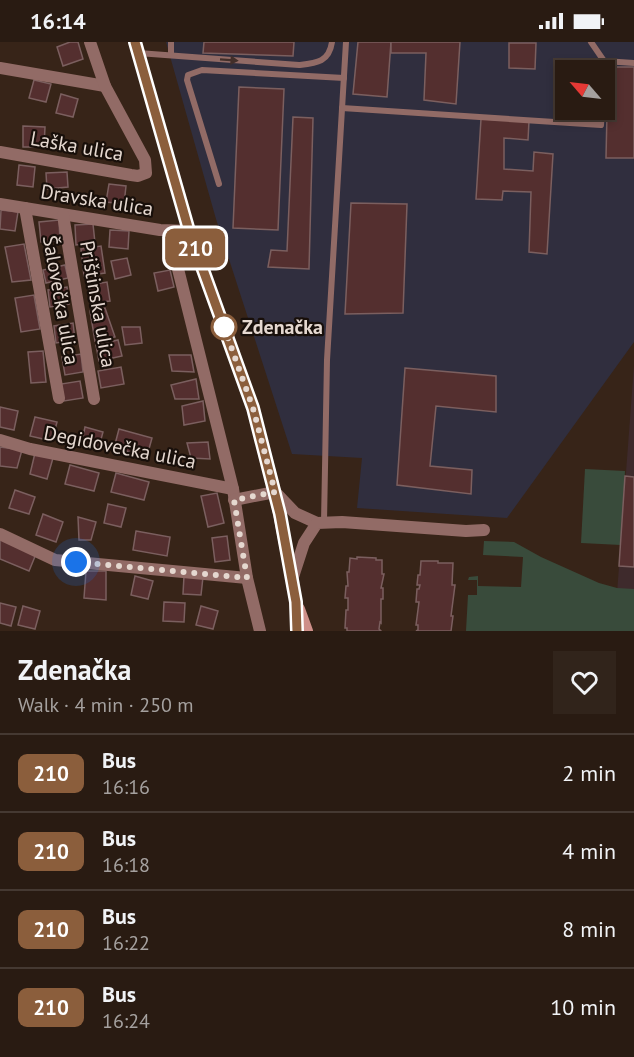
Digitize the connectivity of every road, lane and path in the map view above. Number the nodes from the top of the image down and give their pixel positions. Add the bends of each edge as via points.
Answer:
1 (90, 42) edge
2 (171, 42) edge
3 (332, 42) edge
4 (346, 42) edge
5 (591, 42) edge
6 (137, 47) edge
7 (171, 55) junction
8 (603, 60) edge
9 (615, 62) edge
10 (634, 63) edge
11 (0, 68) edge
12 (344, 78) junction
13 (105, 86) junction
14 (342, 108) junction
15 (601, 120) edge
16 (0, 152) edge
17 (219, 184) dead end
18 (0, 204) edge
19 (25, 208) junction
20 (63, 215) junction
21 (189, 231) junction
22 (175, 257) dead end
23 (59, 399) dead end
24 (94, 399) dead end
25 (0, 440) edge
26 (275, 492) junction
27 (233, 495) junction
28 (321, 523) junction
29 (484, 530) dead end
30 (0, 534) edge
31 (247, 578) junction
32 (292, 580) junction
33 (296, 602) junction
34 (260, 631) edge
35 (297, 631) edge
36 (308, 631) edge

1 - 13 street
2 - 7 lane
7 -> 3 lane via 299,65 324,59
4 - 12 lane
5 - 8 lane
6 - 7 lane
6 - 21 main road
9 - 10 lane
11 - 13 street
12 - 14 lane
12 - 17 lane via 202,70 188,75
13 - 16 street, Laška ulica via 145,160 146,174 131,176
14 - 15 lane via 601,125
14 - 28 lane
18 - 19 street, Dravska ulica
19 - 20 street, Dravska ulica
19 - 23 street, Šalovečka ulica
20 - 21 street, Dravska ulica
20 - 24 street, Prištinska ulica
21 - 26 main road via 253,408
22 - 27 street
25 - 27 street, Degidovečka ulica
26 - 27 street
26 - 28 street via 295,513
26 - 32 main road
27 - 31 street
28 - 29 street
28 - 32 street via 304,543
30 - 31 street via 55,560
31 - 34 street
32 - 33 main road
33 - 35 main road
33 - 36 main road

